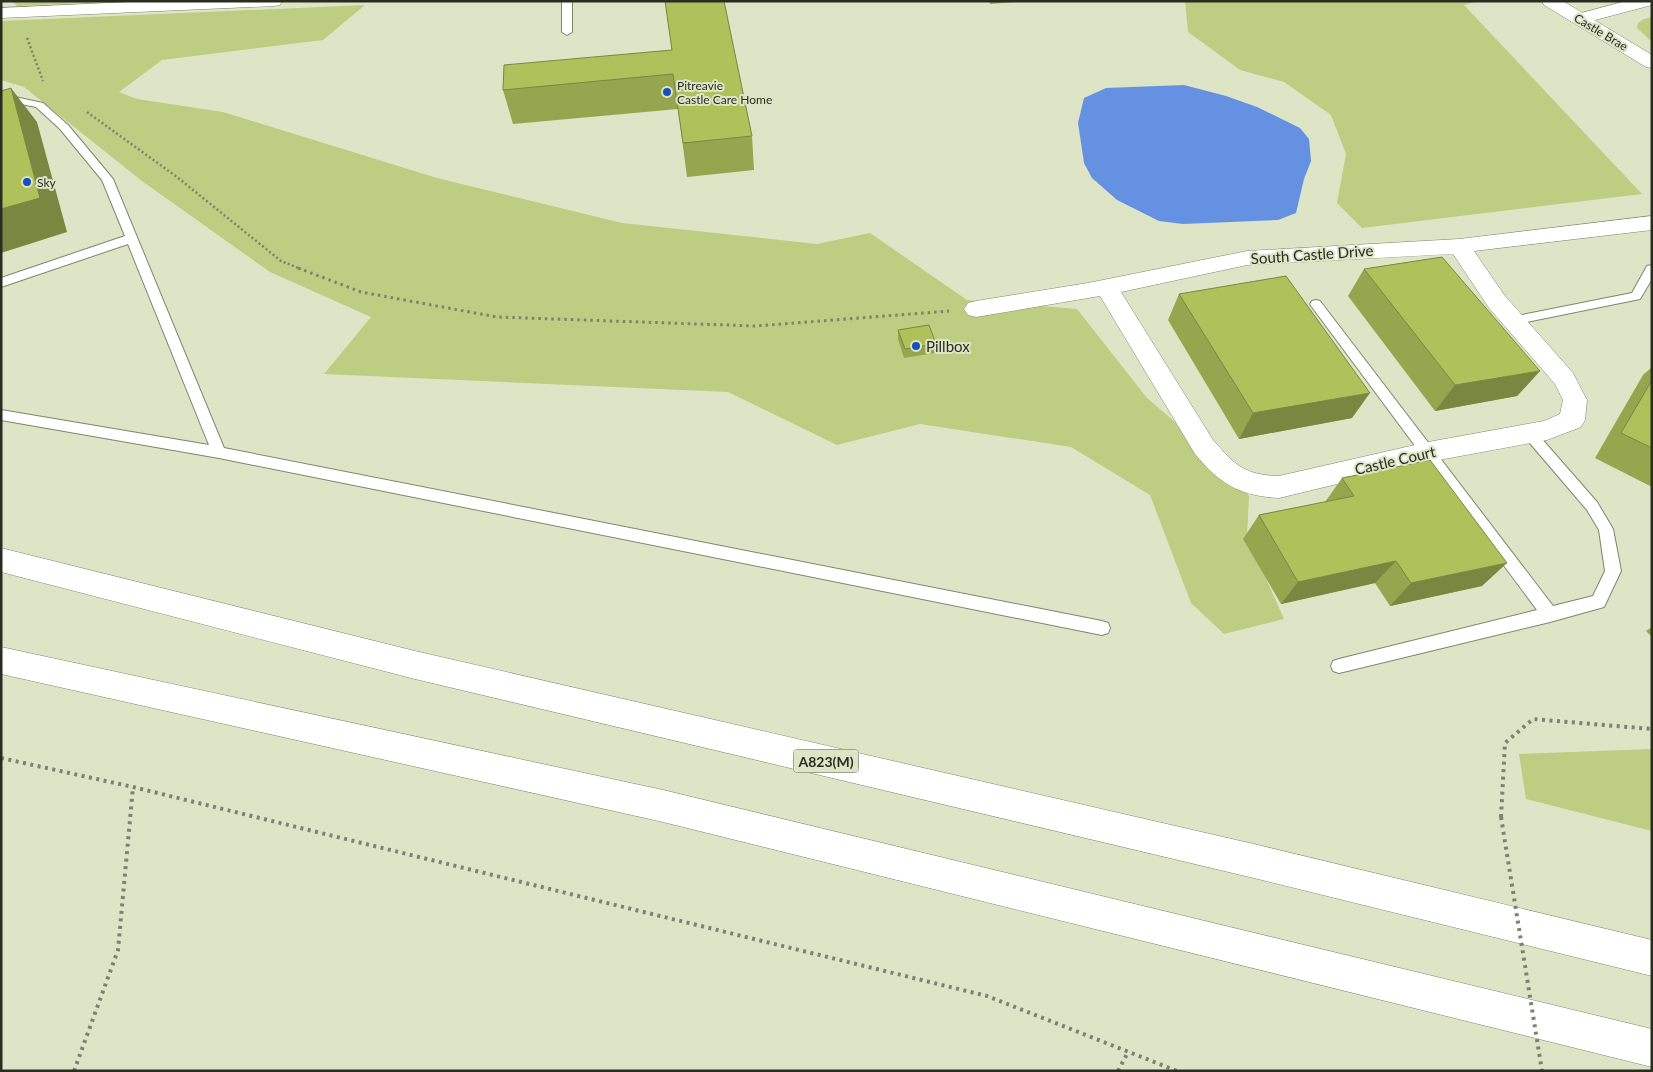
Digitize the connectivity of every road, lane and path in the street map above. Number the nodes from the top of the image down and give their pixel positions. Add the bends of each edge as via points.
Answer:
1 (274, 1) edge
2 (566, 1) edge
3 (1550, 1) edge
4 (1646, 1) edge
5 (1, 14) edge
6 (1580, 19) junction
7 (22, 32) dead end
8 (566, 32) dead end
9 (1652, 64) edge
10 (50, 85) dead end
11 (1, 96) edge
12 (82, 108) dead end
13 (1652, 223) edge
14 (132, 238) junction
15 (1459, 246) junction
16 (1651, 269) edge
17 (1, 284) edge
18 (1106, 288) junction
19 (1316, 304) dead end
20 (976, 309) joint
21 (1512, 321) junction
22 (1, 414) edge
23 (1529, 434) junction
24 (219, 452) junction
25 (1428, 452) junction
26 (1, 560) edge
27 (1550, 615) junction
28 (1102, 628) dead end
29 (1, 660) edge
30 (1339, 666) dead end
31 (1652, 729) edge
32 (1, 758) edge
33 (133, 787) junction
34 (1652, 958) edge
35 (1652, 1048) edge
36 (1128, 1052) junction
37 (74, 1071) edge
38 (1118, 1071) edge
39 (1177, 1071) edge
40 (1542, 1071) edge

1 - 5 main road
2 - 8 lane
3 - 6 main road, Castle Brae
4 - 6 main road
6 - 9 main road, Castle Brae
7 - 10 path via 32,45 42,80
11 - 14 lane via 39,105 64,127 107,179
12 - 20 path via 177,177 281,261 361,292 497,317 755,326
13 - 15 main road, South Castle Drive
14 - 17 lane
14 - 24 lane
15 - 18 main road, South Castle Drive via 1247,258
15 - 21 main road, Castle Court
16 - 21 lane via 1636,296
18 - 20 main road, South Castle Drive
18 - 25 main road, Castle Court via 1204,447 1236,478 1258,487 1279,487
19 - 25 lane
21 - 23 main road, Castle Court via 1564,380 1575,400 1572,420
22 - 24 lane
23 - 25 main road, Castle Court
23 - 27 lane via 1592,506 1606,529 1613,571 1598,602
24 - 28 lane
25 - 27 lane
26 - 34 main road, A823(M) via 415,665 1258,862
27 - 30 lane
29 - 35 main road via 663,806
31 - 40 path, bridge via 1533,718 1505,743 1501,817
32 - 33 path
33 - 36 path via 987,996
33 - 37 path via 118,950
36 - 38 path
36 - 39 path

